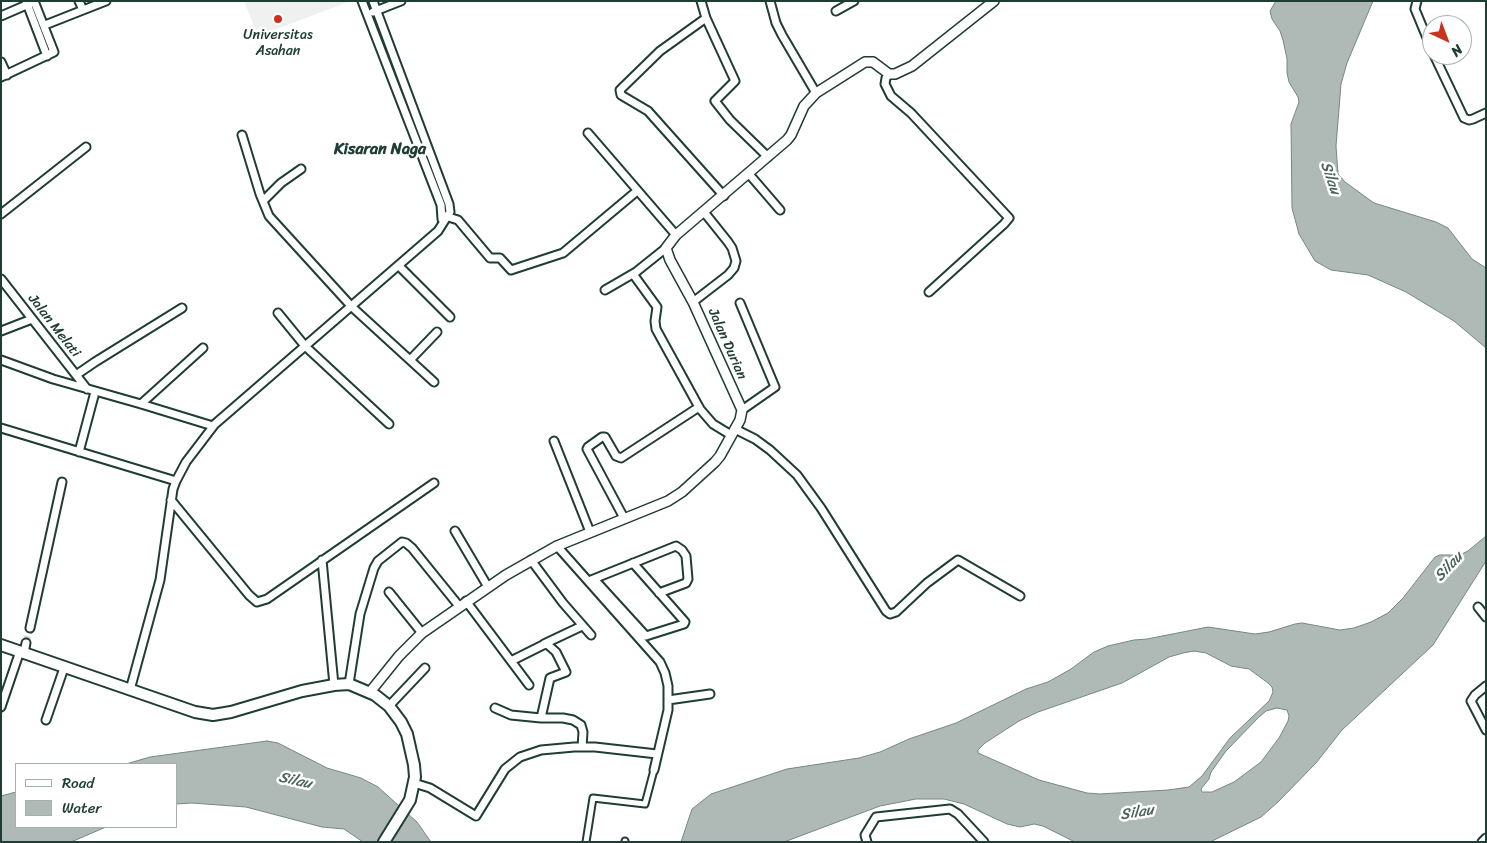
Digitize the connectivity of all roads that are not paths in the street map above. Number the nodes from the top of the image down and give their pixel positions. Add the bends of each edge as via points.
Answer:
1 (35, 1) edge
2 (79, 1) edge
3 (106, 1) edge
4 (373, 1) edge
5 (400, 1) edge
6 (701, 1) edge
7 (770, 1) edge
8 (854, 1) edge
9 (994, 1) edge
10 (1418, 1) edge
11 (364, 2) edge
12 (26, 3) edge
13 (982, 6) edge
14 (82, 10) junction
15 (376, 11) junction
16 (836, 11) dead end
17 (367, 14) junction
18 (1, 16) edge
19 (706, 18) junction
20 (44, 25) junction
21 (1422, 26) edge
22 (47, 56) junction
23 (1, 62) edge
24 (1439, 65) edge
25 (889, 74) junction
26 (4, 76) edge
27 (816, 93) junction
28 (1486, 113) edge
29 (588, 133) dead end
30 (242, 135) dead end
31 (86, 147) dead end
32 (768, 157) junction
33 (301, 169) dead end
34 (748, 174) junction
35 (637, 191) junction
36 (724, 196) junction
37 (263, 201) junction
38 (780, 210) dead end
39 (704, 212) junction
40 (1, 214) edge
41 (445, 216) junction
42 (676, 235) junction
43 (666, 248) junction
44 (399, 266) junction
45 (633, 274) junction
46 (1, 279) edge
47 (605, 290) dead end
48 (929, 292) dead end
49 (693, 302) junction
50 (740, 303) dead end
51 (352, 307) junction
52 (182, 308) dead end
53 (278, 313) dead end
54 (450, 317) dead end
55 (32, 319) junction
56 (1, 332) edge
57 (437, 332) dead end
58 (305, 346) junction
59 (203, 348) dead end
60 (1, 360) edge
61 (410, 360) junction
62 (76, 375) junction
63 (434, 382) dead end
64 (87, 389) junction
65 (95, 392) junction
66 (141, 404) junction
67 (698, 407) junction
68 (742, 410) junction
69 (389, 424) dead end
70 (213, 426) junction
71 (1, 428) edge
72 (733, 432) junction
73 (554, 441) dead end
74 (79, 452) junction
75 (176, 481) junction
76 (62, 482) dead end
77 (434, 482) dead end
78 (171, 500) junction
79 (624, 518) junction
80 (455, 531) dead end
81 (590, 532) junction
82 (557, 546) junction
83 (322, 560) junction
84 (531, 560) junction
85 (633, 563) junction
86 (591, 580) junction
87 (488, 587) junction
88 (389, 592) dead end
89 (659, 593) junction
90 (1020, 596) dead end
91 (463, 604) junction
92 (1478, 607) dead end
93 (1486, 617) edge
94 (582, 626) junction
95 (30, 628) tunnel mouth
96 (422, 634) junction
97 (591, 635) dead end
98 (1, 645) edge
99 (543, 645) junction
100 (23, 649) junction
101 (511, 662) junction
102 (64, 668) junction
103 (425, 668) dead end
104 (334, 684) junction
105 (349, 684) junction
106 (529, 685) dead end
107 (1486, 686) edge
108 (130, 690) junction
109 (370, 692) junction
110 (710, 694) dead end
111 (668, 700) junction
112 (389, 706) junction
113 (1, 707) edge
114 (495, 708) dead end
115 (541, 718) junction
116 (46, 720) dead end
117 (1486, 730) edge
118 (582, 747) junction
119 (657, 754) junction
120 (654, 770) joint
121 (414, 783) junction
122 (1486, 838) edge
123 (384, 842) edge
124 (586, 842) edge
125 (867, 842) edge
126 (984, 842) edge
127 (1482, 842) edge

1 - 12 street
1 - 20 street
2 - 14 street
3 - 14 street
4 - 15 street
5 - 15 street
6 - 19 street
7 - 27 street via 782,36
8 - 16 street
9 - 13 street
10 - 21 street via 1415,10
11 - 17 street
12 - 18 street
12 - 22 street
13 - 25 street via 920,61
14 - 20 street
15 - 17 street
15 - 41 street via 449,204
17 - 41 street
19 - 32 street via 735,81 715,101
19 - 36 street via 660,51 620,90 620,95 648,112
20 - 22 street via 54,52
22 - 26 street
23 - 26 street
24 - 28 street via 1464,118 1469,120
25 - 27 street via 873,62 865,62
25 - 48 street via 885,84 891,96 911,113 1009,218
27 - 32 street via 804,106 791,135
29 - 35 street
30 - 37 street
31 - 40 street
32 - 34 street
33 - 37 street
34 - 36 street
34 - 38 street
35 - 41 street via 563,254 515,269 509,269 500,258 490,258 460,222
35 - 42 street
36 - 39 street
37 - 51 street via 270,216
39 - 42 street
39 - 49 street via 732,248 736,262 728,275
41 - 44 street via 441,229
42 - 43 street
43 - 45 street
43 - 49 street, Jalan Durian
44 - 51 street
44 - 54 street
45 - 47 street
45 - 67 street via 657,307 656,329
46 - 55 street, Jalan Melati
49 - 68 street, Jalan Durian
50 - 68 street via 775,387
51 - 58 street
51 - 61 street
52 - 62 street
53 - 58 street
55 - 56 street
55 - 62 street, Jalan Melati
57 - 61 street
58 - 69 street
58 - 70 street
59 - 66 street
60 - 64 street
61 - 63 street
62 - 64 street, Jalan Melati
64 - 65 street
65 - 66 street
65 - 74 street
66 - 70 street
67 - 72 street via 713,424
67 - 79 street via 621,458 616,456 604,437 588,447
68 - 72 street
70 - 75 street
71 - 74 street
72 - 79 street via 720,456 682,492
72 - 90 street via 755,439 797,476 890,614 958,560
73 - 81 street
74 - 75 street
75 - 78 street
76 - 95 street
77 - 83 street
78 - 83 street via 257,602 267,599
78 - 108 street via 160,580
79 - 81 street
80 - 87 street
81 - 82 street
82 - 84 street
82 - 86 street
83 - 104 street
84 - 87 street
84 - 94 street
85 - 86 street
85 - 89 street
85 - 89 street via 676,546 682,550 686,556 688,580
86 - 89 street via 646,636 685,623
86 - 111 street via 660,662 668,686
87 - 91 street
88 - 96 street
91 - 96 street
91 - 101 street
91 - 105 street via 412,548 402,542 374,568 360,614
92 - 93 street
94 - 97 street
94 - 99 street
96 - 109 street
98 - 100 main road
99 - 101 street
99 - 115 street via 547,644 556,652 566,672 550,678
100 - 102 main road
100 - 113 street
101 - 106 street
102 - 108 main road
102 - 116 street
103 - 112 street
104 - 105 main road
104 - 108 main road via 213,715
105 - 109 main road
107 - 117 street via 1471,701
109 - 112 main road
110 - 111 street
111 - 119 street
112 - 121 main road via 407,734 414,765
114 - 115 street via 511,715
115 - 118 street via 563,718 581,725
118 - 119 street
118 - 121 street via 541,750 520,757 505,769 476,816 430,788
119 - 120 street
120 - 124 street via 645,804 593,798
121 - 123 main road via 410,800
122 - 127 street
125 - 126 street via 865,835 876,817 950,810 958,814

